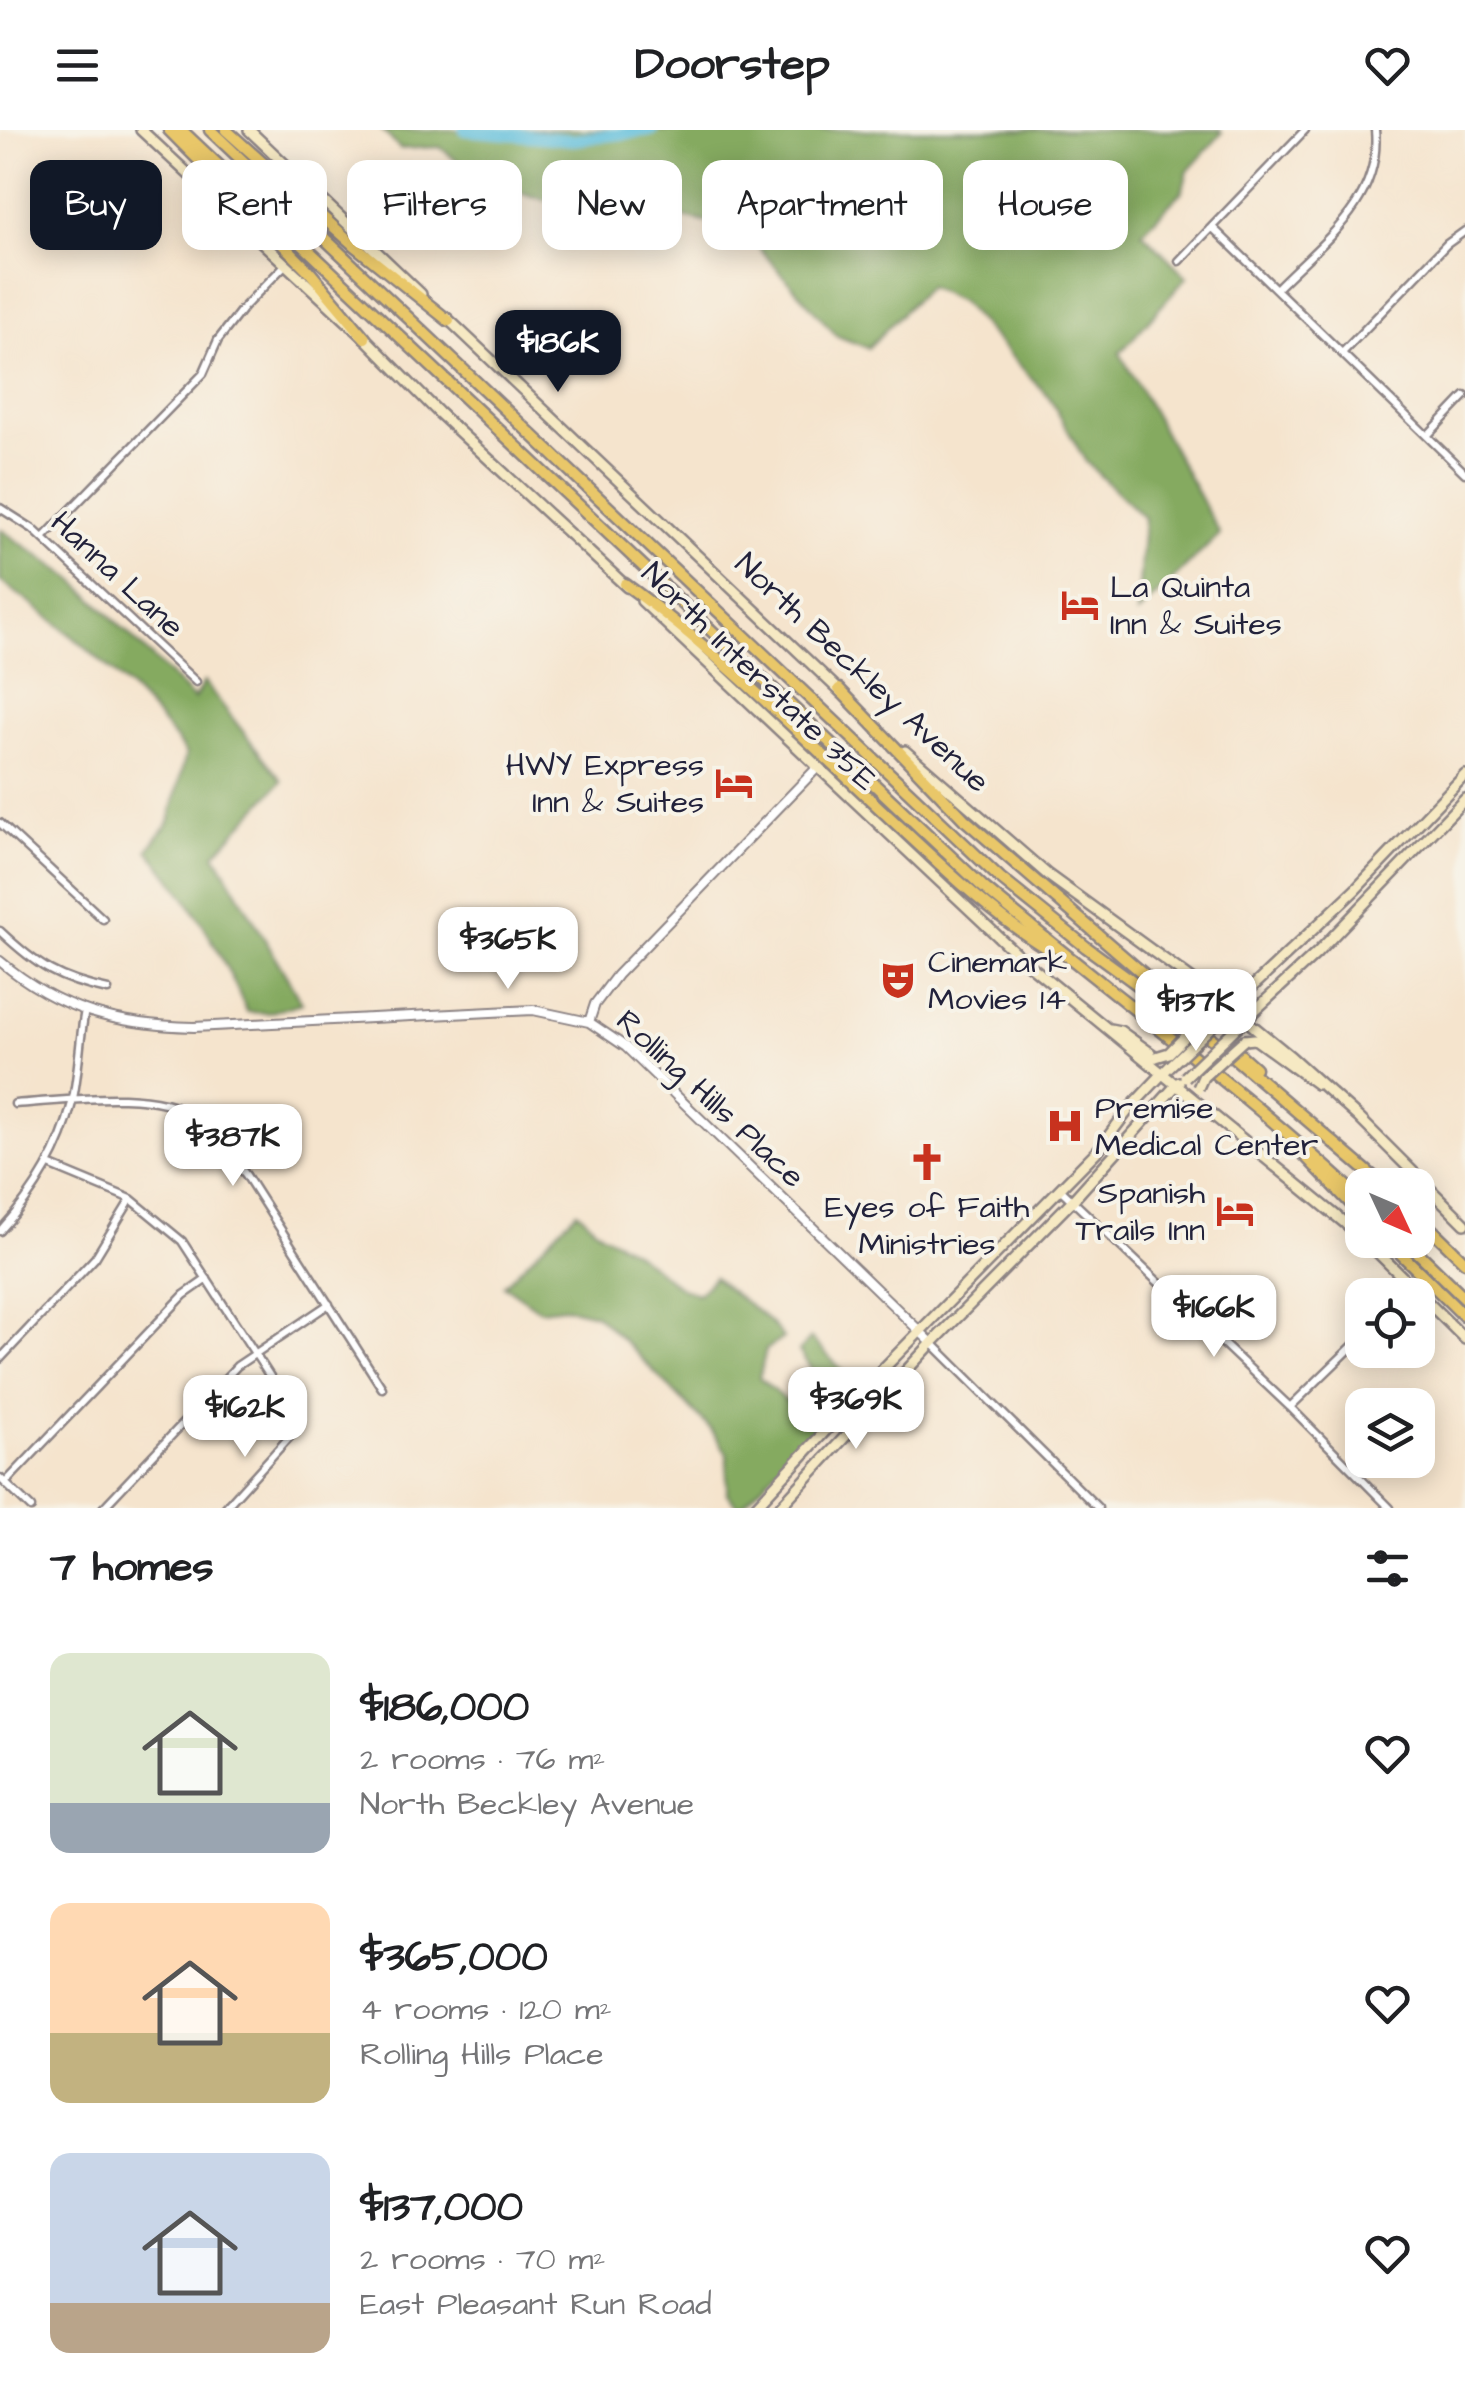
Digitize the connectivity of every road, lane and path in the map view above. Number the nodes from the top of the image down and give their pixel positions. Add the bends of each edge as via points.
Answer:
1 (141, 130) edge
2 (169, 130) edge
3 (180, 130) edge
4 (210, 130) edge
5 (226, 130) edge
6 (250, 130) edge
7 (1305, 130) edge
8 (1375, 130) edge
9 (1212, 227) junction
10 (1465, 231) edge
11 (1179, 261) dead end
12 (284, 266) junction
13 (1276, 289) junction
14 (449, 321) junction
15 (365, 338) junction
16 (1342, 353) junction
17 (1465, 396) edge
18 (1427, 436) junction
19 (1465, 473) edge
20 (0, 508) edge
21 (42, 538) junction
22 (625, 584) junction
23 (196, 682) dead end
24 (839, 689) junction
25 (817, 768) junction
26 (1465, 775) edge
27 (1451, 790) junction
28 (1464, 800) edge
29 (0, 823) edge
30 (1418, 824) junction
31 (1430, 836) junction
32 (1365, 880) junction
33 (1377, 891) junction
34 (102, 919) dead end
35 (0, 931) edge
36 (0, 961) edge
37 (1074, 964) junction
38 (1205, 988) junction
39 (108, 990) dead end
40 (1231, 1008) junction
41 (85, 1010) junction
42 (1245, 1020) junction
43 (588, 1022) junction
44 (1103, 1026) junction
45 (1166, 1070) junction
46 (1181, 1081) junction
47 (1266, 1083) junction
48 (1325, 1086) junction
49 (72, 1101) junction
50 (15, 1104) dead end
51 (1219, 1121) junction
52 (1275, 1122) junction
53 (48, 1165) junction
54 (1364, 1168) edge
55 (1345, 1185) edge
56 (1060, 1189) junction
57 (1345, 1198) edge
58 (132, 1199) junction
59 (1073, 1200) junction
60 (1345, 1222) edge
61 (1465, 1224) edge
62 (0, 1230) edge
63 (1435, 1230) edge
64 (1435, 1233) edge
65 (1465, 1253) edge
66 (1380, 1258) edge
67 (1405, 1258) edge
68 (1424, 1258) edge
69 (1465, 1262) edge
70 (1398, 1278) edge
71 (208, 1279) junction
72 (1465, 1298) edge
73 (329, 1304) junction
74 (1435, 1313) edge
75 (1465, 1317) edge
76 (920, 1331) junction
77 (1465, 1339) edge
78 (932, 1343) junction
79 (256, 1353) junction
80 (1345, 1354) edge
81 (0, 1359) edge
82 (382, 1388) dead end
83 (1290, 1407) junction
84 (3, 1480) edge
85 (31, 1508) edge
86 (103, 1508) edge
87 (225, 1508) edge
88 (754, 1508) edge
89 (779, 1508) edge
90 (1098, 1508) edge
91 (1390, 1508) edge

1 - 12 main road, North Interstate 35E
2 - 15 highway via 308,270
3 - 37 highway via 946,853
4 - 47 highway via 1000,878
5 - 14 highway
6 - 14 main road, North Beckley Avenue
7 - 9 street
8 - 13 street via 1378,156 1363,196
9 - 11 street
9 - 13 street
10 - 16 street
12 - 15 main road, North Interstate 35E
12 - 21 street via 218,340 202,374
13 - 16 street
14 - 24 main road, North Beckley Avenue
15 - 22 main road, North Interstate 35E
16 - 18 street
17 - 18 street
18 - 19 street
20 - 21 street, Hanna Lane
21 - 23 street, Hanna Lane
22 - 25 main road, North Interstate 35E
22 - 37 highway via 732,672 939,862
24 - 38 main road, North Beckley Avenue via 1048,875
24 - 47 highway via 984,838 1247,1058
25 - 43 street via 617,976
25 - 44 main road, North Interstate 35E
26 - 27 main road
27 - 28 main road
27 - 30 main road
28 - 31 main road
29 - 34 street
30 - 31 main road
30 - 32 main road
31 - 33 main road
32 - 33 main road
32 - 40 main road
33 - 42 main road
35 - 39 street via 66,980
36 - 41 street, Rolling Hills Place via 40,991
37 - 52 highway
38 - 40 main road, North Beckley Avenue
38 - 44 main road, bridge via 1210,1011 1169,1053 1156,1057
40 - 42 main road, North Beckley Avenue
40 - 45 main road, bridge
41 - 43 street, Rolling Hills Place via 144,1025 194,1027 532,1010
41 - 49 street
42 - 46 main road, bridge
42 - 48 main road, North Beckley Avenue
43 - 76 street, Rolling Hills Place via 626,1047
44 - 45 main road, North Interstate 35E
45 - 46 main road, North Interstate 35E
45 - 56 main road
46 - 51 main road, North Interstate 35E
46 - 59 main road
47 - 54 highway
48 - 51 main road, bridge via 1255,1039 1244,1040 1198,1088
48 - 61 main road, North Beckley Avenue
49 - 50 street
49 - 53 street
49 - 73 street via 151,1100 193,1114 246,1175
51 - 60 main road, North Interstate 35E
52 - 55 highway
52 - 57 highway
53 - 58 street
53 - 62 street
56 - 59 street
56 - 76 main road
58 - 71 street via 182,1241
58 - 81 street via 95,1258
59 - 78 main road
59 - 83 street
63 - 65 highway
64 - 69 highway
66 - 70 main road, North Interstate 35E
67 - 75 highway
68 - 72 highway
71 - 79 street
71 - 84 street via 184,1294
73 - 79 street
73 - 82 street
74 - 77 main road, North Interstate 35E
76 - 78 street, Rolling Hills Place
76 - 88 main road
78 - 89 main road
78 - 90 street
79 - 86 street
79 - 87 street via 282,1394 292,1434
80 - 83 street
83 - 91 street
84 - 85 street

